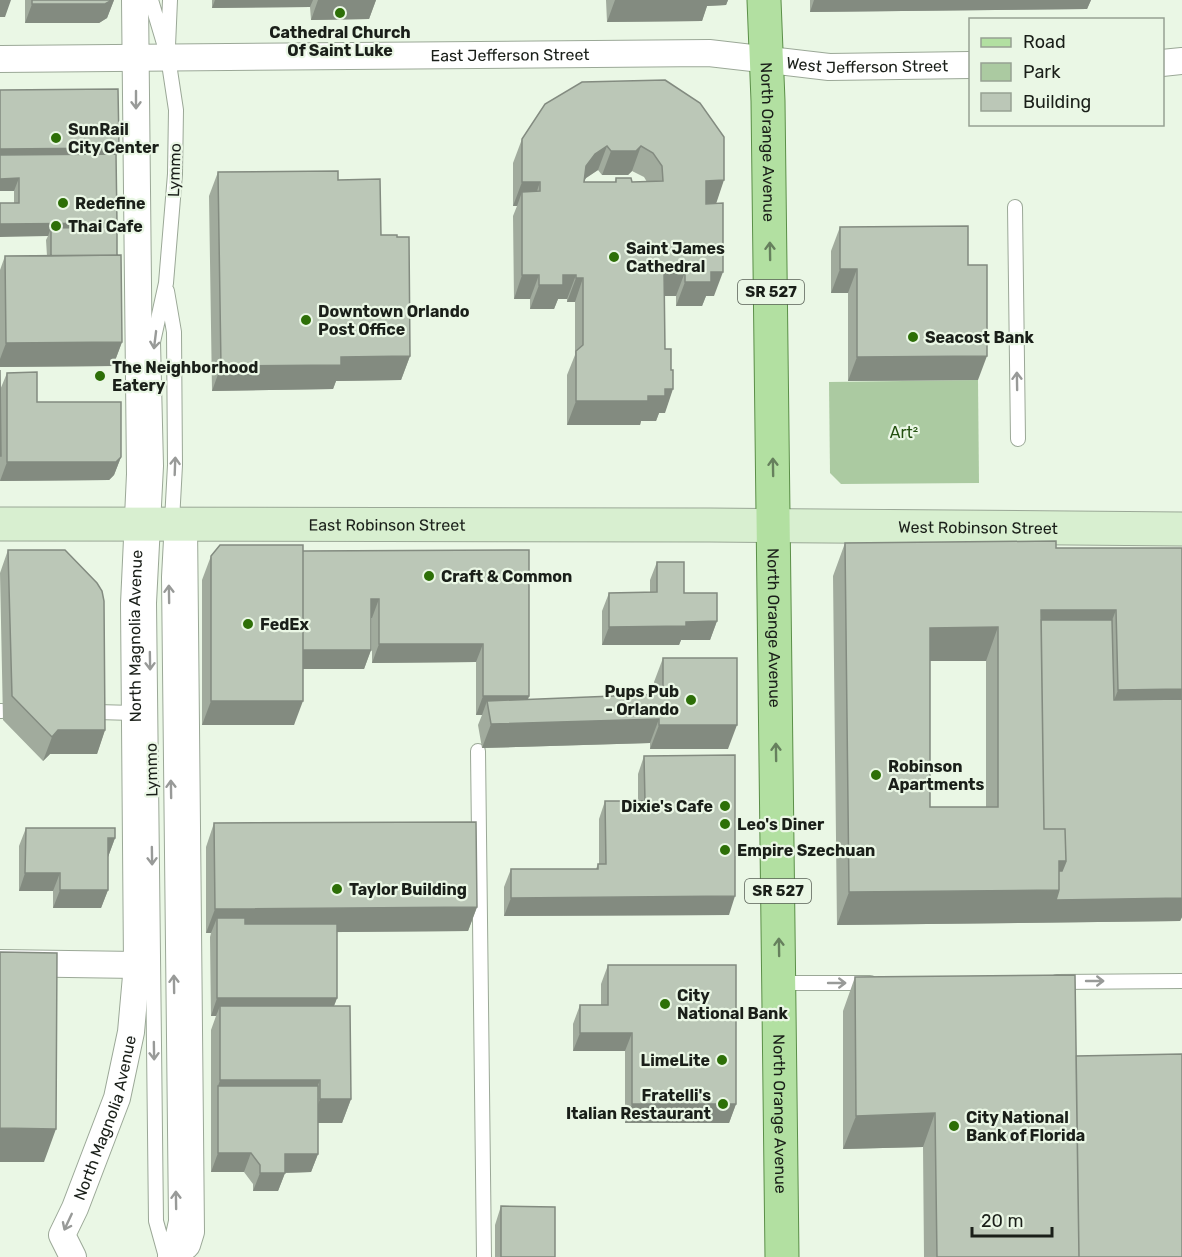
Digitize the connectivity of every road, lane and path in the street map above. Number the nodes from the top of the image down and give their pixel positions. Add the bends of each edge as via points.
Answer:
1 (135, 0) edge
2 (151, 0) edge
3 (170, 0) edge
4 (764, 0) edge
5 (168, 57) junction
6 (136, 58) junction
7 (0, 59) edge
8 (766, 59) junction
9 (1182, 61) edge
10 (1164, 63) edge
11 (969, 65) edge
12 (1015, 207) dead end
13 (166, 283) junction
14 (1018, 439) dead end
15 (0, 524) edge
16 (162, 524) junction
17 (773, 526) junction
18 (1182, 529) edge
19 (97, 712) edge
20 (134, 713) junction
21 (478, 751) dead end
22 (0, 963) edge
23 (137, 965) junction
24 (1182, 981) edge
25 (1042, 982) edge
26 (779, 983) junction
27 (878, 983) edge
28 (73, 1257) edge
29 (168, 1257) edge
30 (484, 1257) edge
31 (782, 1257) edge

1 - 6 street, North Magnolia Avenue
2 - 5 lane, Lymmo
3 - 5 lane, Lymmo
4 - 8 main road, North Orange Avenue / SR 527
5 - 6 street, East Jefferson Street
5 - 8 street, East Jefferson Street via 709,52
5 - 13 lane, Lymmo via 176,110 176,174
6 - 7 street, East Jefferson Street
6 -> 16 street, North Magnolia Avenue via 140,462
8 - 11 street, West Jefferson Street via 829,67
17 -> 8 main road, North Orange Avenue / SR 527
9 - 10 street
14 -> 12 lane
13 -> 16 lane, Lymmo via 153,342 156,466
16 -> 13 lane, Lymmo via 176,465 174,332
15 - 16 main road, East Robinson Street
16 - 17 main road, East Robinson Street
16 - 20 street, North Magnolia Avenue via 134,604
16 -> 29 lane, Lymmo via 149,603 156,1221
29 -> 16 street, North Magnolia Avenue via 187,1245 191,1232
17 - 18 main road, West Robinson Street
26 -> 17 main road, North Orange Avenue / SR 527
19 - 20 lane
20 - 23 street, North Magnolia Avenue
21 - 30 lane
22 - 23 street
23 -> 28 street, North Magnolia Avenue via 131,1032 117,1098 62,1235
25 -> 24 lane
26 -> 27 lane
26 - 31 main road, North Orange Avenue / SR 527

